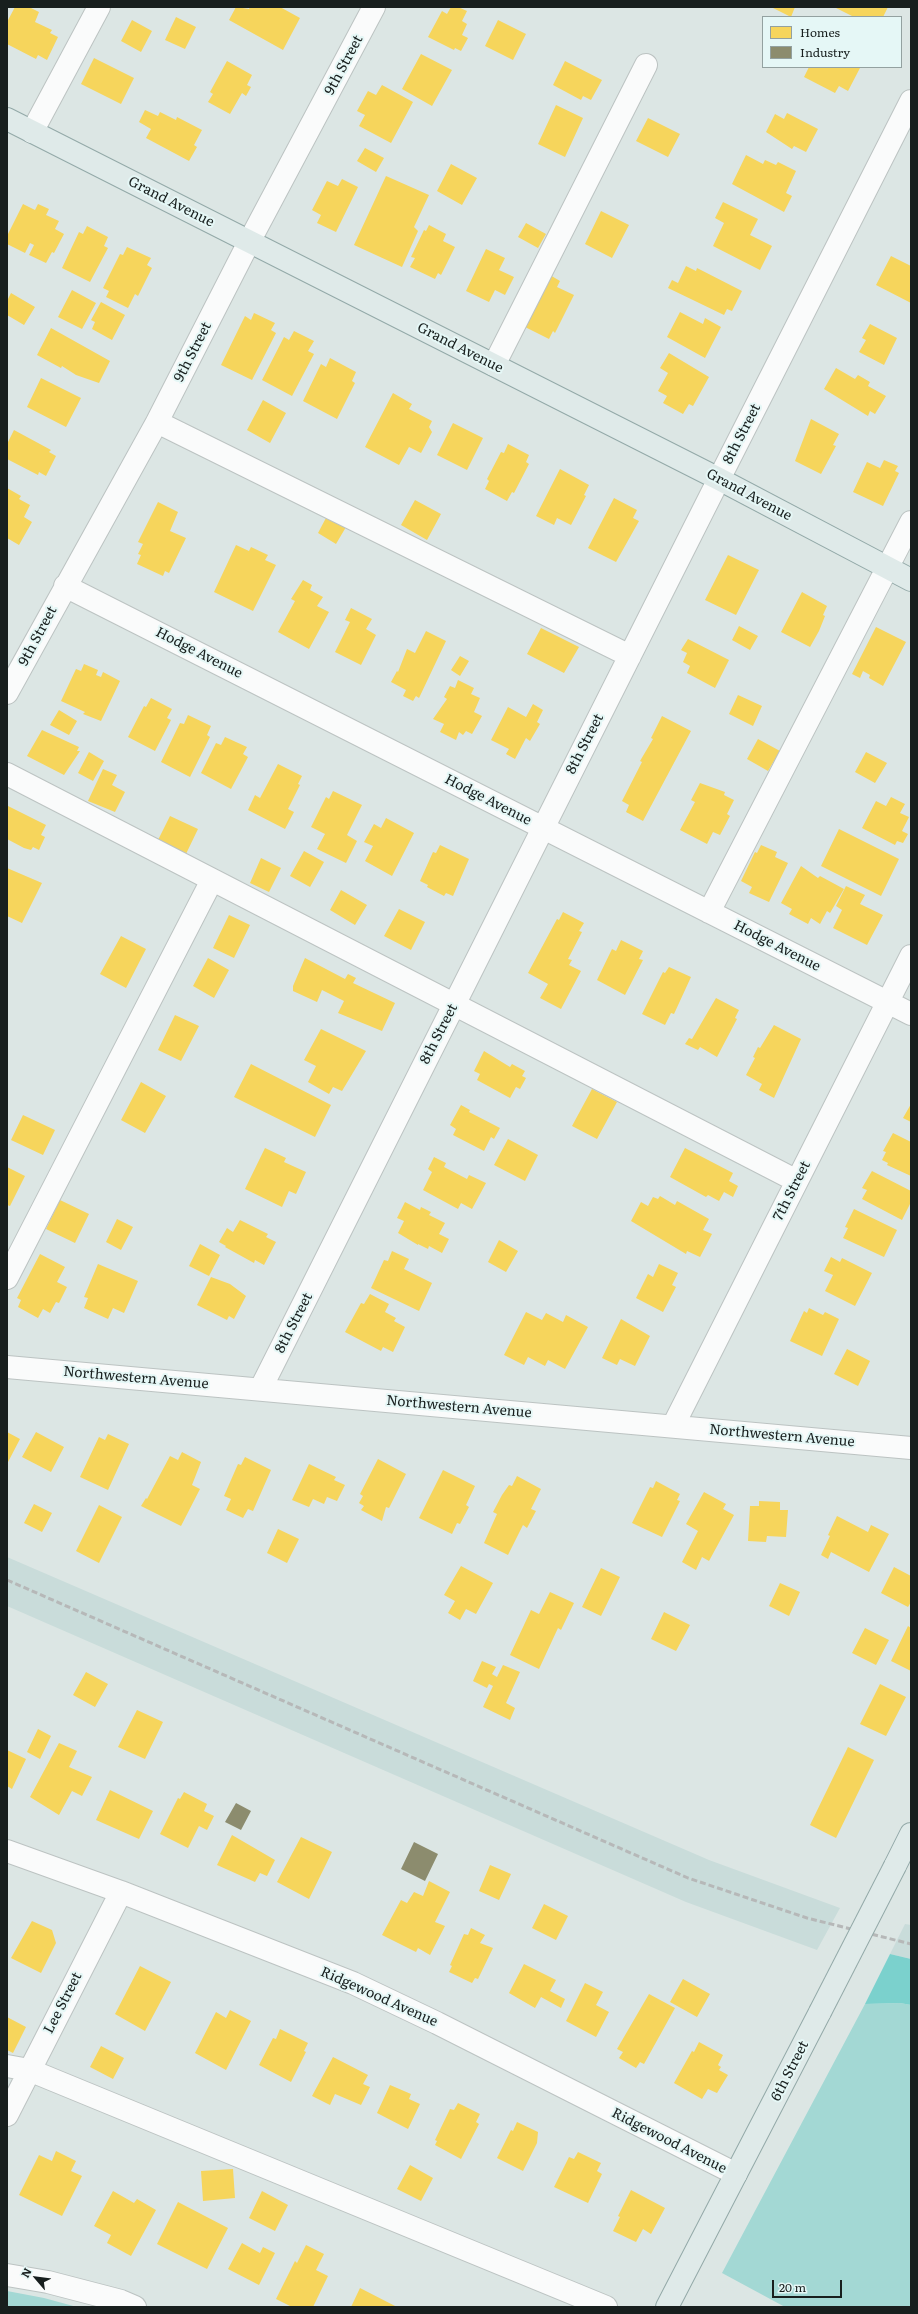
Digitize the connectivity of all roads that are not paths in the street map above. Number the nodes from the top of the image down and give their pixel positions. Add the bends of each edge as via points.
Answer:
1 (99, 7) edge
2 (374, 7) edge
3 (646, 65) dead end
4 (911, 101) edge
5 (7, 119) edge
6 (32, 132) junction
7 (249, 242) junction
8 (494, 365) junction
9 (157, 422) junction
10 (719, 479) junction
11 (911, 522) edge
12 (888, 568) junction
13 (911, 580) edge
14 (65, 586) junction
15 (630, 656) junction
16 (7, 693) edge
17 (7, 774) edge
18 (543, 828) junction
19 (212, 880) junction
20 (709, 912) junction
21 (911, 956) edge
22 (888, 1002) junction
23 (454, 1004) junction
24 (911, 1014) edge
25 (797, 1181) junction
26 (7, 1278) edge
27 (7, 1367) edge
28 (261, 1388) junction
29 (673, 1426) junction
30 (911, 1448) edge
31 (911, 1834) edge
32 (7, 1851) edge
33 (121, 1892) junction
34 (7, 2066) edge
35 (29, 2070) junction
36 (7, 2115) edge
37 (736, 2174) junction
38 (7, 2275) edge
39 (135, 2307) edge
40 (606, 2307) edge
41 (667, 2307) edge

1 - 6 street
2 - 7 street, 9th Street
3 - 8 street
4 - 10 street, 8th Street
5 - 6 main road, Grand Avenue
6 - 7 main road, Grand Avenue
7 - 8 main road, Grand Avenue
7 - 9 street, 9th Street
8 - 10 main road, Grand Avenue
9 - 14 street, 9th Street
9 - 15 street
10 - 12 main road, Grand Avenue
10 - 15 street, 8th Street
11 - 12 street
12 - 13 main road, Grand Avenue
12 - 20 street
14 - 16 street, 9th Street
14 - 18 street, Hodge Avenue
15 - 18 street, 8th Street
17 - 19 street
18 - 20 street, Hodge Avenue
18 - 23 street, 8th Street
19 - 23 street
19 - 26 street
20 - 22 street, Hodge Avenue
21 - 22 street, 7th Street
22 - 24 street, Hodge Avenue
22 - 25 street, 7th Street
23 - 25 street
23 - 28 street, 8th Street
25 - 29 street, 7th Street
27 - 28 street, Northwestern Avenue
28 - 29 street, Northwestern Avenue
29 - 30 street, Northwestern Avenue
31 - 37 main road, 6th Street, bridge
32 - 33 street, Ridgewood Avenue
33 - 35 street, Lee Street
33 - 37 street, Ridgewood Avenue via 353,1983
34 - 35 street
35 - 36 street, Lee Street
35 - 40 street
37 - 41 main road, 6th Street
38 - 39 street via 48,2282

